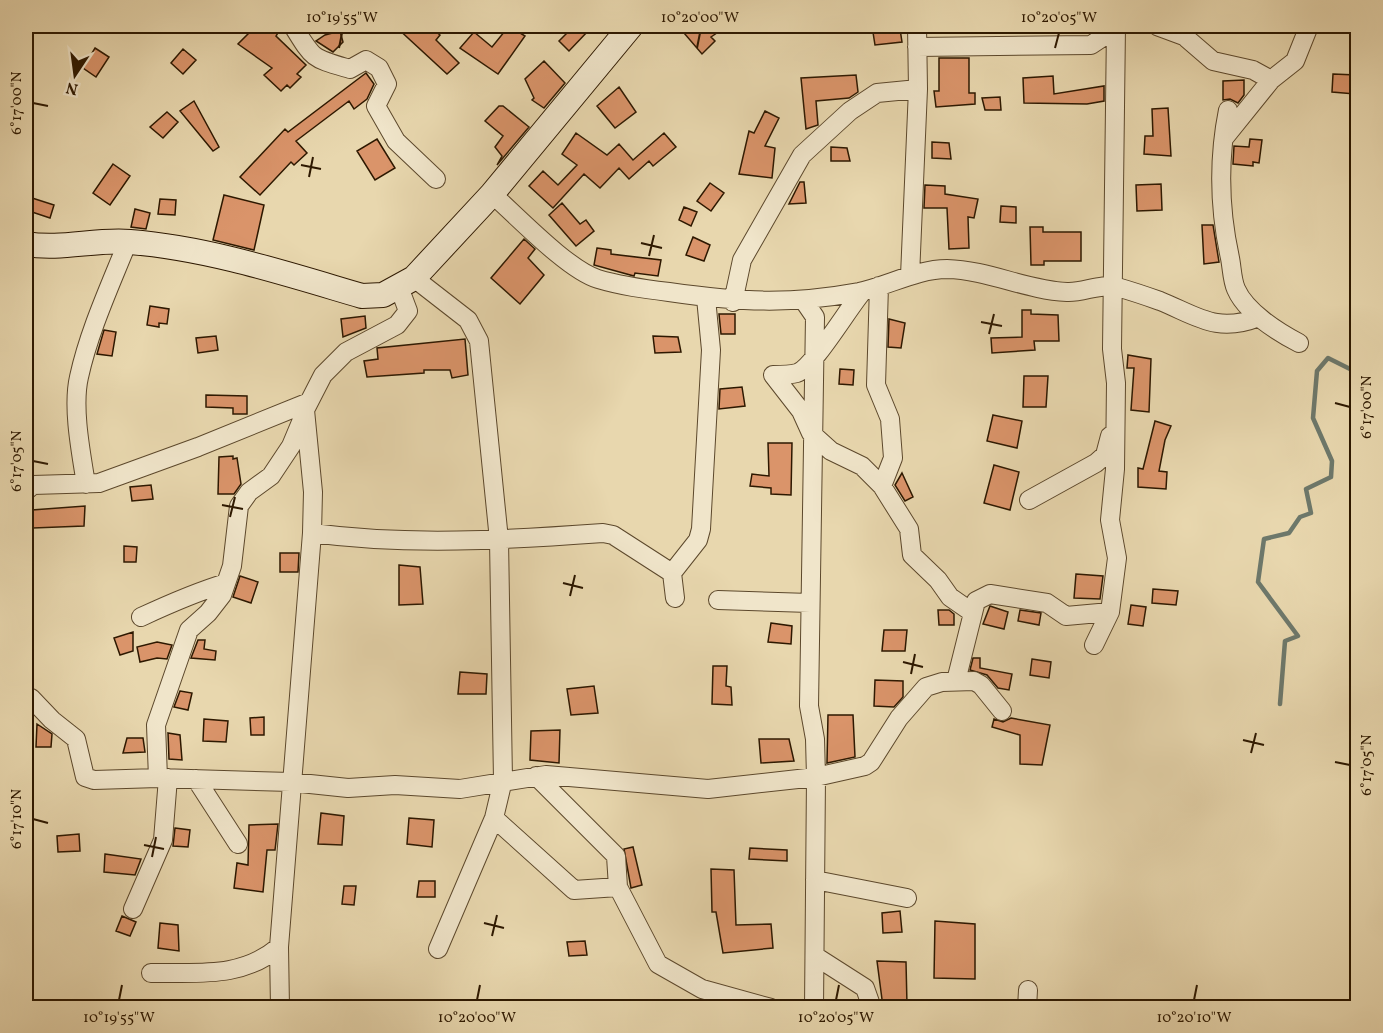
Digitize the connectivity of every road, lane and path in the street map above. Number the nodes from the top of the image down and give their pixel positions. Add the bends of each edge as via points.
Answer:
1 (293, 26) edge
2 (631, 26) edge
3 (917, 26) edge
4 (1110, 26) edge
5 (1116, 26) edge
6 (1157, 26) edge
7 (1309, 26) edge
8 (917, 47) junction
9 (1271, 80) junction
10 (918, 89) junction
11 (1228, 110) dead end
12 (1222, 141) junction
13 (436, 179) dead end
14 (492, 194) junction
15 (128, 241) junction
16 (26, 244) edge
17 (910, 276) junction
18 (407, 283) junction
19 (1113, 286) junction
20 (871, 288) junction
21 (706, 298) junction
22 (804, 301) junction
23 (733, 302) junction
24 (1258, 316) junction
25 (1299, 343) dead end
26 (812, 363) junction
27 (307, 406) junction
28 (1116, 408) junction
29 (811, 432) junction
30 (86, 484) junction
31 (28, 485) edge
32 (882, 486) junction
33 (1029, 500) dead end
34 (312, 533) junction
35 (499, 540) junction
36 (672, 573) junction
37 (226, 583) junction
38 (675, 598) dead end
39 (718, 600) dead end
40 (810, 603) junction
41 (1110, 612) junction
42 (973, 613) junction
43 (141, 617) dead end
44 (1094, 645) dead end
45 (956, 681) junction
46 (26, 698) edge
47 (1002, 711) dead end
48 (536, 776) junction
49 (816, 777) junction
50 (163, 778) junction
51 (196, 779) junction
52 (502, 780) junction
53 (291, 782) junction
54 (494, 818) junction
55 (238, 844) dead end
56 (815, 880) junction
57 (618, 887) junction
58 (907, 898) dead end
59 (133, 909) dead end
60 (279, 947) junction
61 (438, 949) dead end
62 (815, 956) junction
63 (151, 973) dead end
64 (280, 1008) edge
65 (771, 1008) edge
66 (814, 1008) edge
67 (872, 1008) edge

1 - 13 street via 311,56 319,61 351,69 366,60 379,68 387,84 376,106 396,141
2 - 14 street
3 - 8 street
4 - 8 street via 1091,45
5 - 19 street
6 - 9 street via 1184,36 1213,61 1253,70
7 - 9 street via 1295,61
8 - 10 street
9 - 12 street
10 - 17 street
10 - 23 street via 877,93 850,111 802,155 742,260
11 - 12 street
12 - 24 street via 1223,229 1237,291
14 - 18 street
14 - 21 street via 595,279
15 - 16 street via 64,246
15 - 18 street via 205,255 362,296 383,295
15 - 30 street via 94,326 78,379 78,440
17 - 19 street via 945,269 986,274 1046,290 1069,292
17 - 20 street
18 - 27 street via 408,311 398,325 346,352 323,375
18 - 35 street via 468,320 478,341
19 - 24 street via 1160,301 1191,317 1218,323 1241,324
19 - 28 street
20 - 22 street
20 - 26 street via 846,311
20 - 32 street via 876,385 890,419 893,458
21 - 23 street
21 - 36 street via 711,350 701,530 698,540
22 - 23 street
22 - 26 street via 815,318
24 - 25 street
26 - 29 street
26 - 29 street via 799,373 773,375 801,411
27 - 30 street via 99,483
27 - 34 street via 314,492
27 - 37 street via 291,446 271,476 249,492 239,506 232,566
28 - 33 street via 1105,455
28 - 41 street via 1110,520 1117,558
29 - 32 street via 831,452 862,466
29 - 40 street
30 - 31 street
32 - 42 street via 909,529 912,555 950,597
34 - 35 street via 365,540
34 - 53 street
35 - 36 street via 614,535
35 - 52 street
36 - 38 street
37 - 43 street via 187,594 177,603
37 - 50 street via 208,613 189,630 156,725
39 - 40 street
40 - 49 street via 809,706
41 - 42 street via 1066,616 1047,603 990,594 976,601
41 - 44 street
42 - 45 street
45 - 47 street via 981,685
45 - 49 street via 926,687 865,766
46 - 50 street via 31,698 76,739 85,777
48 - 49 street via 708,789
48 - 52 street
48 - 57 street via 616,856
49 - 56 street
50 - 51 street
50 - 59 street via 163,840
51 - 53 street
51 - 55 street
52 - 53 street via 460,789 395,784 348,788
52 - 54 street
53 - 60 street
54 - 57 street via 574,890
54 - 61 street
56 - 58 street
56 - 62 street
57 - 65 street via 658,964 702,989
60 - 63 street via 267,958 233,971
60 - 64 street
62 - 66 street
62 - 67 street via 865,988

